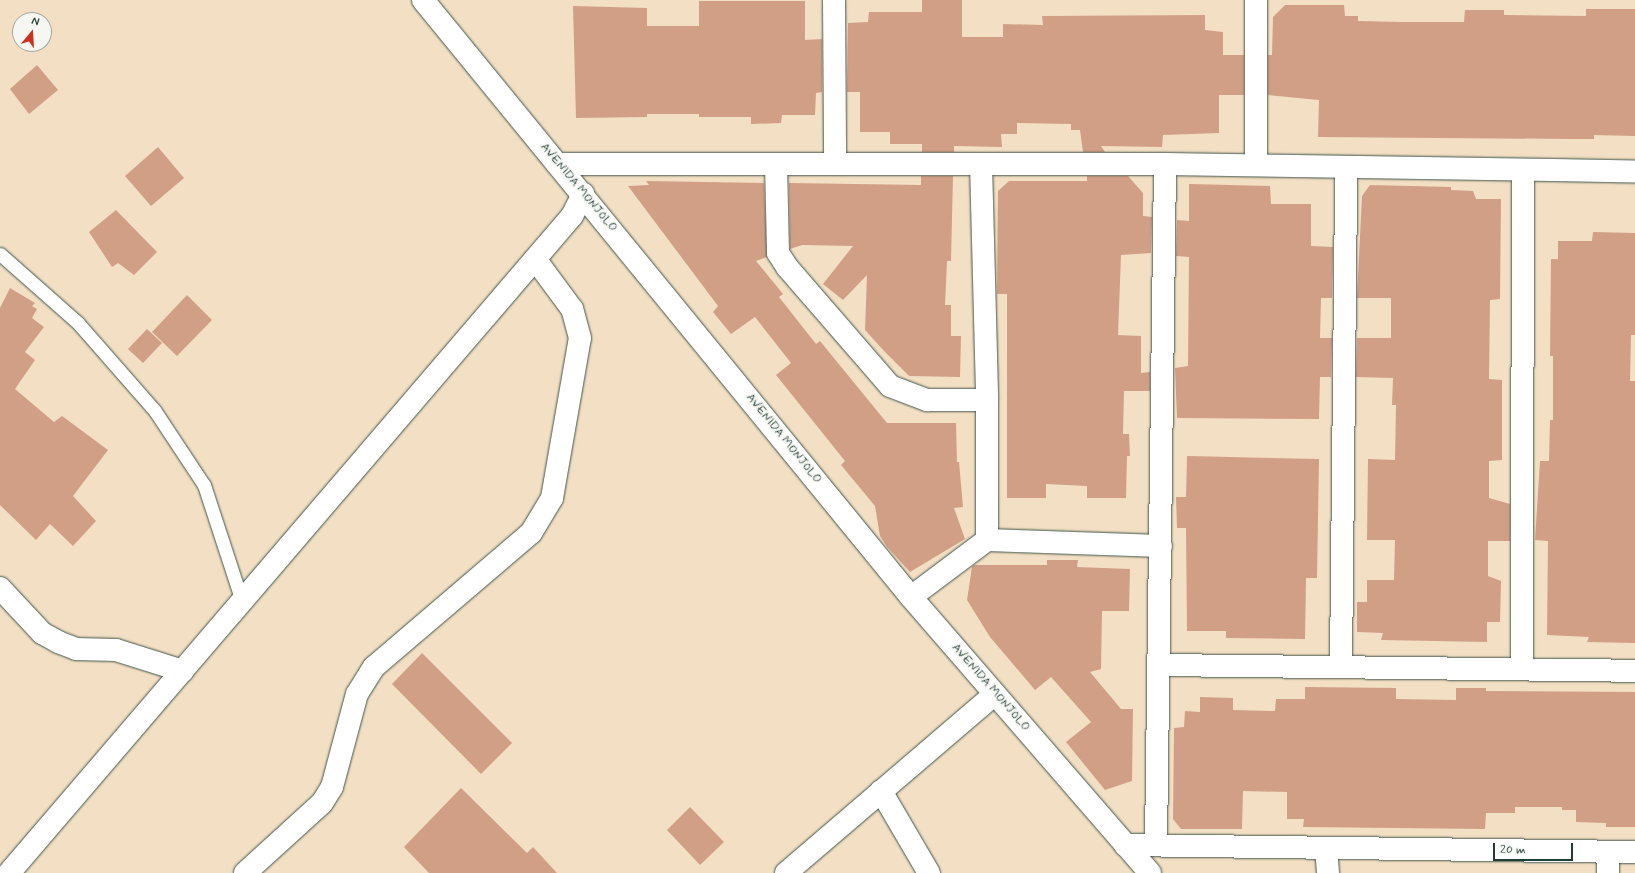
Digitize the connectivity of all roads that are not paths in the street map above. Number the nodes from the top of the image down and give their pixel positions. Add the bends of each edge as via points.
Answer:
1 (423, 0) edge
2 (834, 0) edge
3 (1256, 0) edge
4 (834, 162) junction
5 (557, 164) junction
6 (776, 164) junction
7 (981, 164) junction
8 (1165, 164) junction
9 (1256, 165) junction
10 (1346, 168) junction
11 (1523, 171) junction
12 (1635, 171) edge
13 (583, 194) junction
14 (0, 254) edge
15 (535, 259) junction
16 (987, 400) junction
17 (987, 540) junction
18 (1161, 546) junction
19 (0, 588) edge
20 (911, 597) junction
21 (242, 601) junction
22 (1160, 666) junction
23 (1341, 666) junction
24 (1522, 669) junction
25 (183, 671) junction
26 (1635, 671) edge
27 (995, 694) junction
28 (881, 791) junction
29 (1156, 844) junction
30 (1125, 845) junction
31 (1326, 849) junction
32 (1635, 852) edge
33 (1608, 863) edge
34 (9, 873) edge
35 (245, 873) edge
36 (786, 873) edge
37 (929, 873) edge
38 (1150, 873) edge
39 (1328, 873) edge

1 - 5 street, AVENIDA MONJOLO
2 - 4 street
3 - 9 street
4 - 6 street
4 - 7 street
5 - 6 street
5 - 13 street, AVENIDA MONJOLO
6 - 16 street via 778,253 787,267 890,386 927,400
7 - 8 street
7 - 16 street
8 - 9 street
8 - 18 street
9 - 10 street
10 - 11 street
10 - 23 street
11 - 12 street
11 - 24 street
13 - 15 street via 572,216
13 - 20 street, AVENIDA MONJOLO
14 - 21 lane via 78,323 155,411 204,485
15 - 21 street
15 - 35 street via 572,309 580,338 552,498 531,534 374,667 357,694 332,787 322,803
16 - 17 street
17 - 18 street
17 - 20 street
18 - 22 street
19 - 25 street via 42,633 58,642 76,649 116,650
20 - 27 street, AVENIDA MONJOLO
21 - 25 street
22 - 23 street
22 - 29 street
23 - 24 street
24 - 26 street
25 - 34 street
27 - 28 street
27 - 30 street, AVENIDA MONJOLO
28 - 36 street
28 - 37 street
29 - 30 street
29 - 31 street
30 - 38 street, AVENIDA MONJOLO
31 - 33 street
31 - 39 street
32 - 33 street

